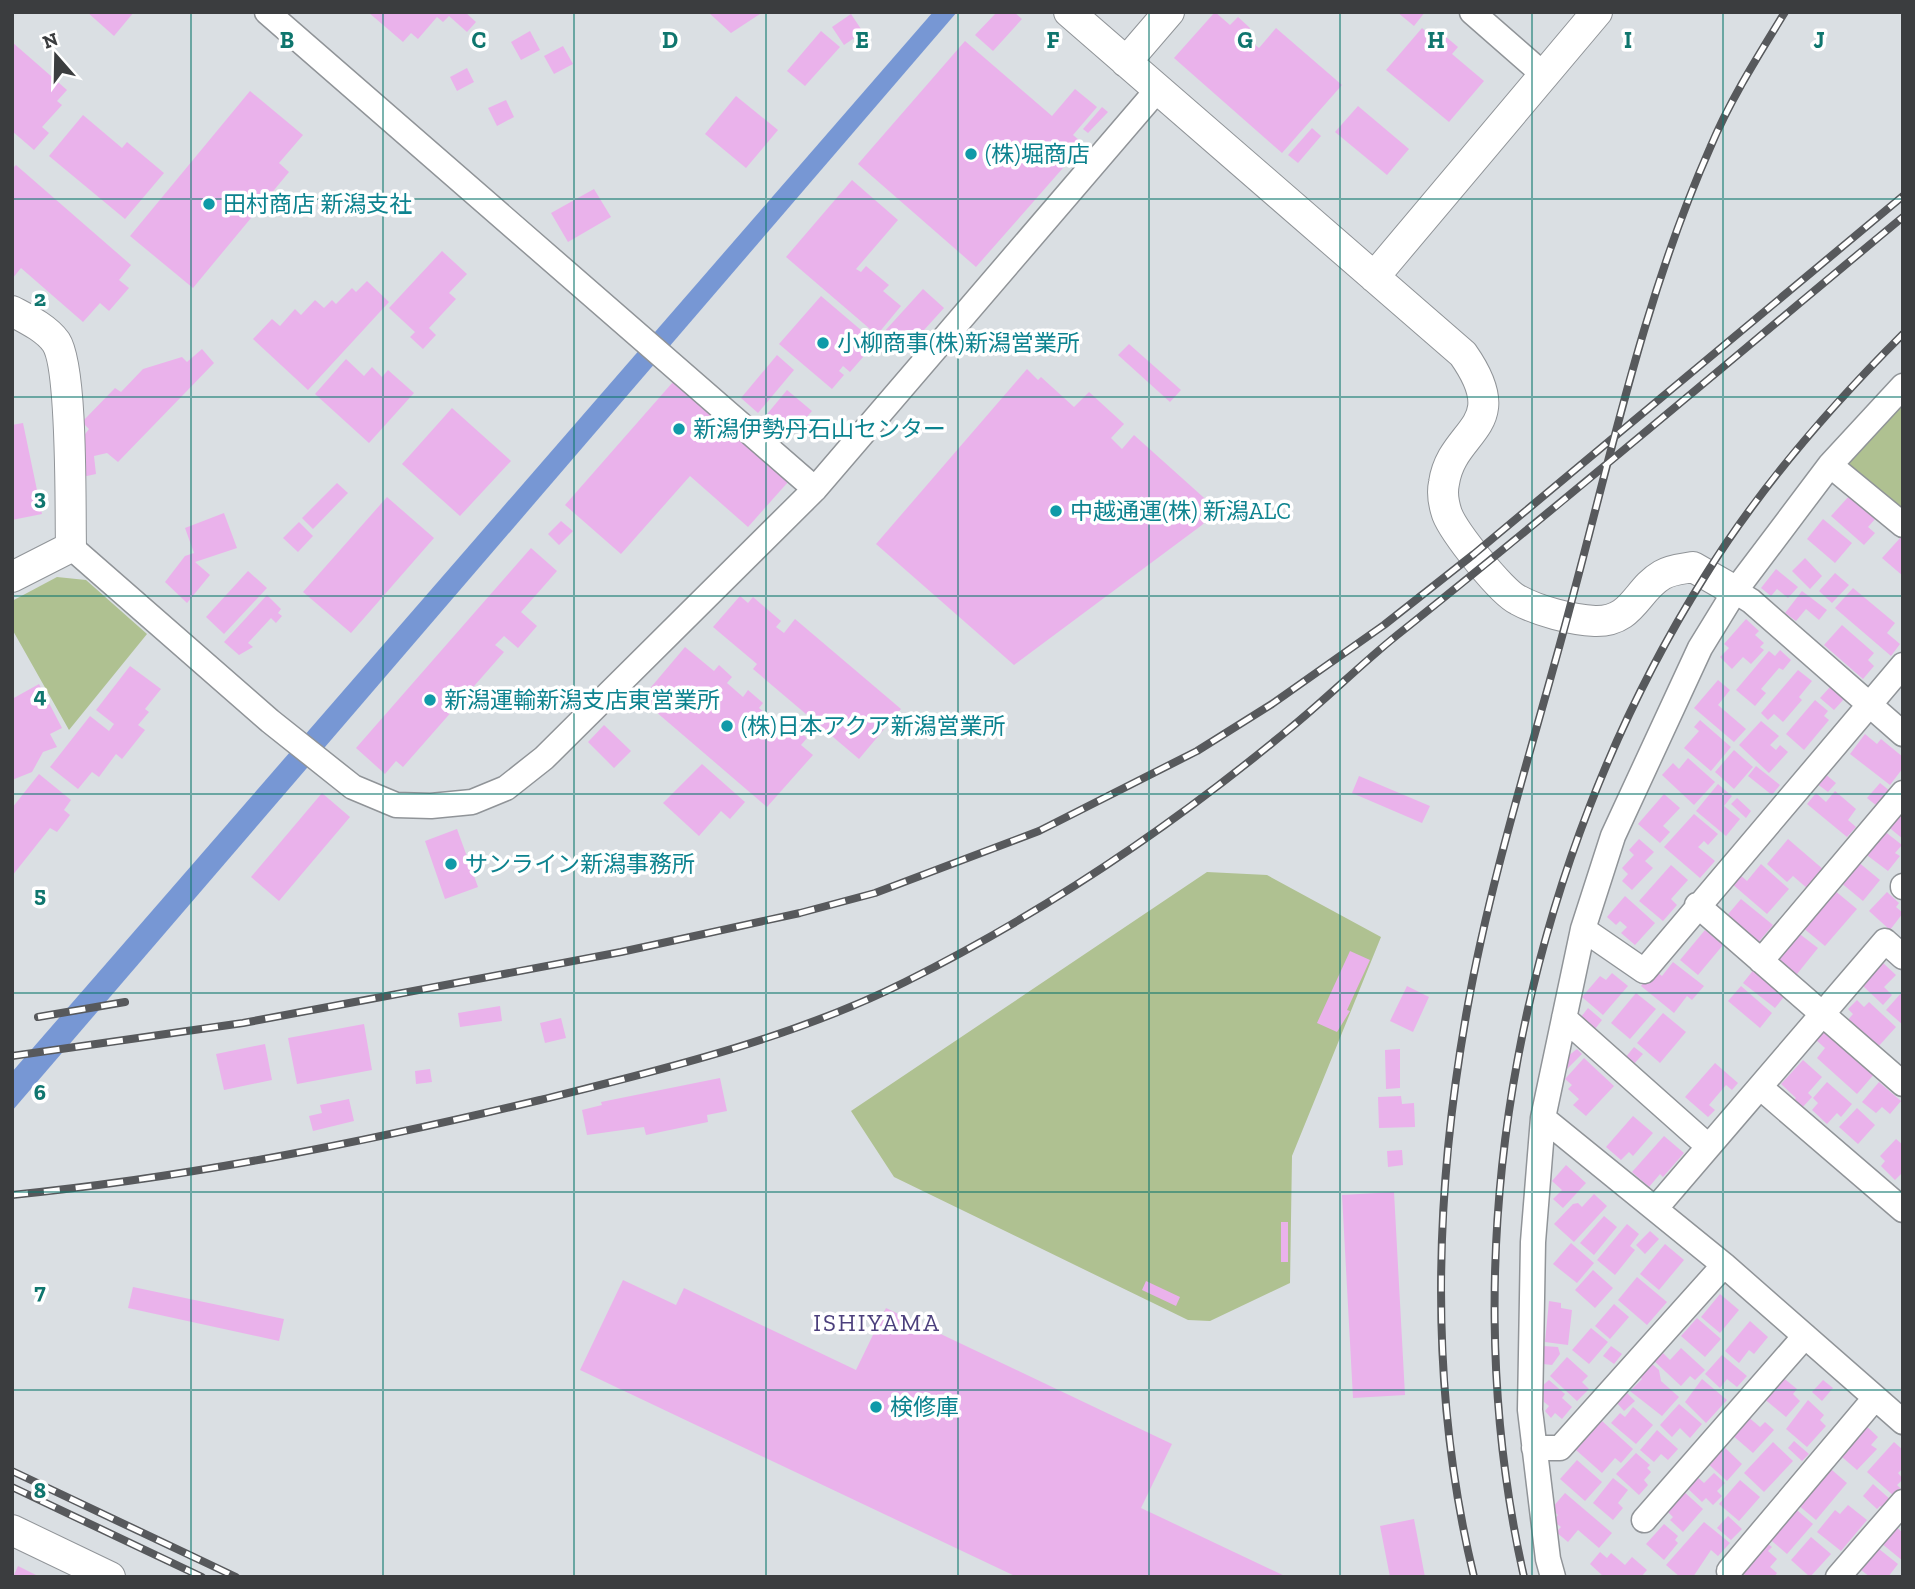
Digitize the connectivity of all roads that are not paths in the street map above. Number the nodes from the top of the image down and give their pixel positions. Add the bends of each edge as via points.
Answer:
1 (267, 12) edge
2 (1069, 12) edge
3 (1169, 12) edge
4 (1472, 12) edge
5 (1597, 12) edge
6 (1126, 62) junction
7 (1544, 75) junction
8 (1158, 89) junction
9 (1374, 276) junction
10 (12, 311) edge
11 (1903, 386) edge
12 (1830, 465) junction
13 (815, 489) junction
14 (1903, 525) edge
15 (71, 547) junction
16 (12, 577) edge
17 (1735, 591) junction
18 (1903, 664) edge
19 (1867, 704) junction
20 (1903, 734) edge
21 (1903, 793) edge
22 (1697, 905) junction
23 (1583, 929) junction
24 (1903, 957) edge
25 (1761, 961) junction
26 (1823, 1014) junction
27 (1564, 1018) junction
28 (1903, 1084) edge
29 (1761, 1087) junction
30 (1543, 1118) junction
31 (1708, 1146) junction
32 (1656, 1208) junction
33 (1903, 1210) edge
34 (1724, 1265) junction
35 (1805, 1336) junction
36 (1875, 1398) junction
37 (1903, 1422) edge
38 (1534, 1448) junction
39 (1903, 1502) edge
40 (1644, 1520) dead end
41 (12, 1530) edge
42 (1729, 1571) dead end
43 (109, 1576) edge
44 (1553, 1577) edge
45 (1838, 1577) edge

1 - 13 street
2 - 6 street
3 - 6 street
4 - 7 street
5 - 7 street
6 - 8 street
7 - 9 street
8 - 9 street
8 - 13 street
9 - 17 street via 1463,355 1477,373 1482,390 1481,419 1450,466 1444,497 1455,528 1515,599 1581,618 1607,620 1629,611 1662,575 1693,568
10 - 15 street via 58,344 67,391
11 - 12 street
12 - 14 street
12 - 17 street
13 - 15 street via 544,758 506,788 472,802 431,806 396,805 353,788
15 - 16 street
17 - 19 street
17 - 23 street via 1700,648 1612,836
18 - 19 street
19 - 20 street
19 - 22 street
21 - 25 street
22 - 23 street via 1644,971
22 - 25 street
23 - 27 street
24 - 26 street via 1885,941
25 - 26 street
26 - 28 street
26 - 29 street
27 - 30 street
27 - 31 street
29 - 31 street
29 - 33 street
30 - 32 street
30 - 38 street via 1533,1242 1530,1410
31 - 32 street
32 - 34 street
34 - 35 street
34 - 38 street via 1560,1448
35 - 36 street
35 - 40 street
36 - 37 street
36 - 42 street
38 - 44 street
39 - 45 street
41 - 43 street

